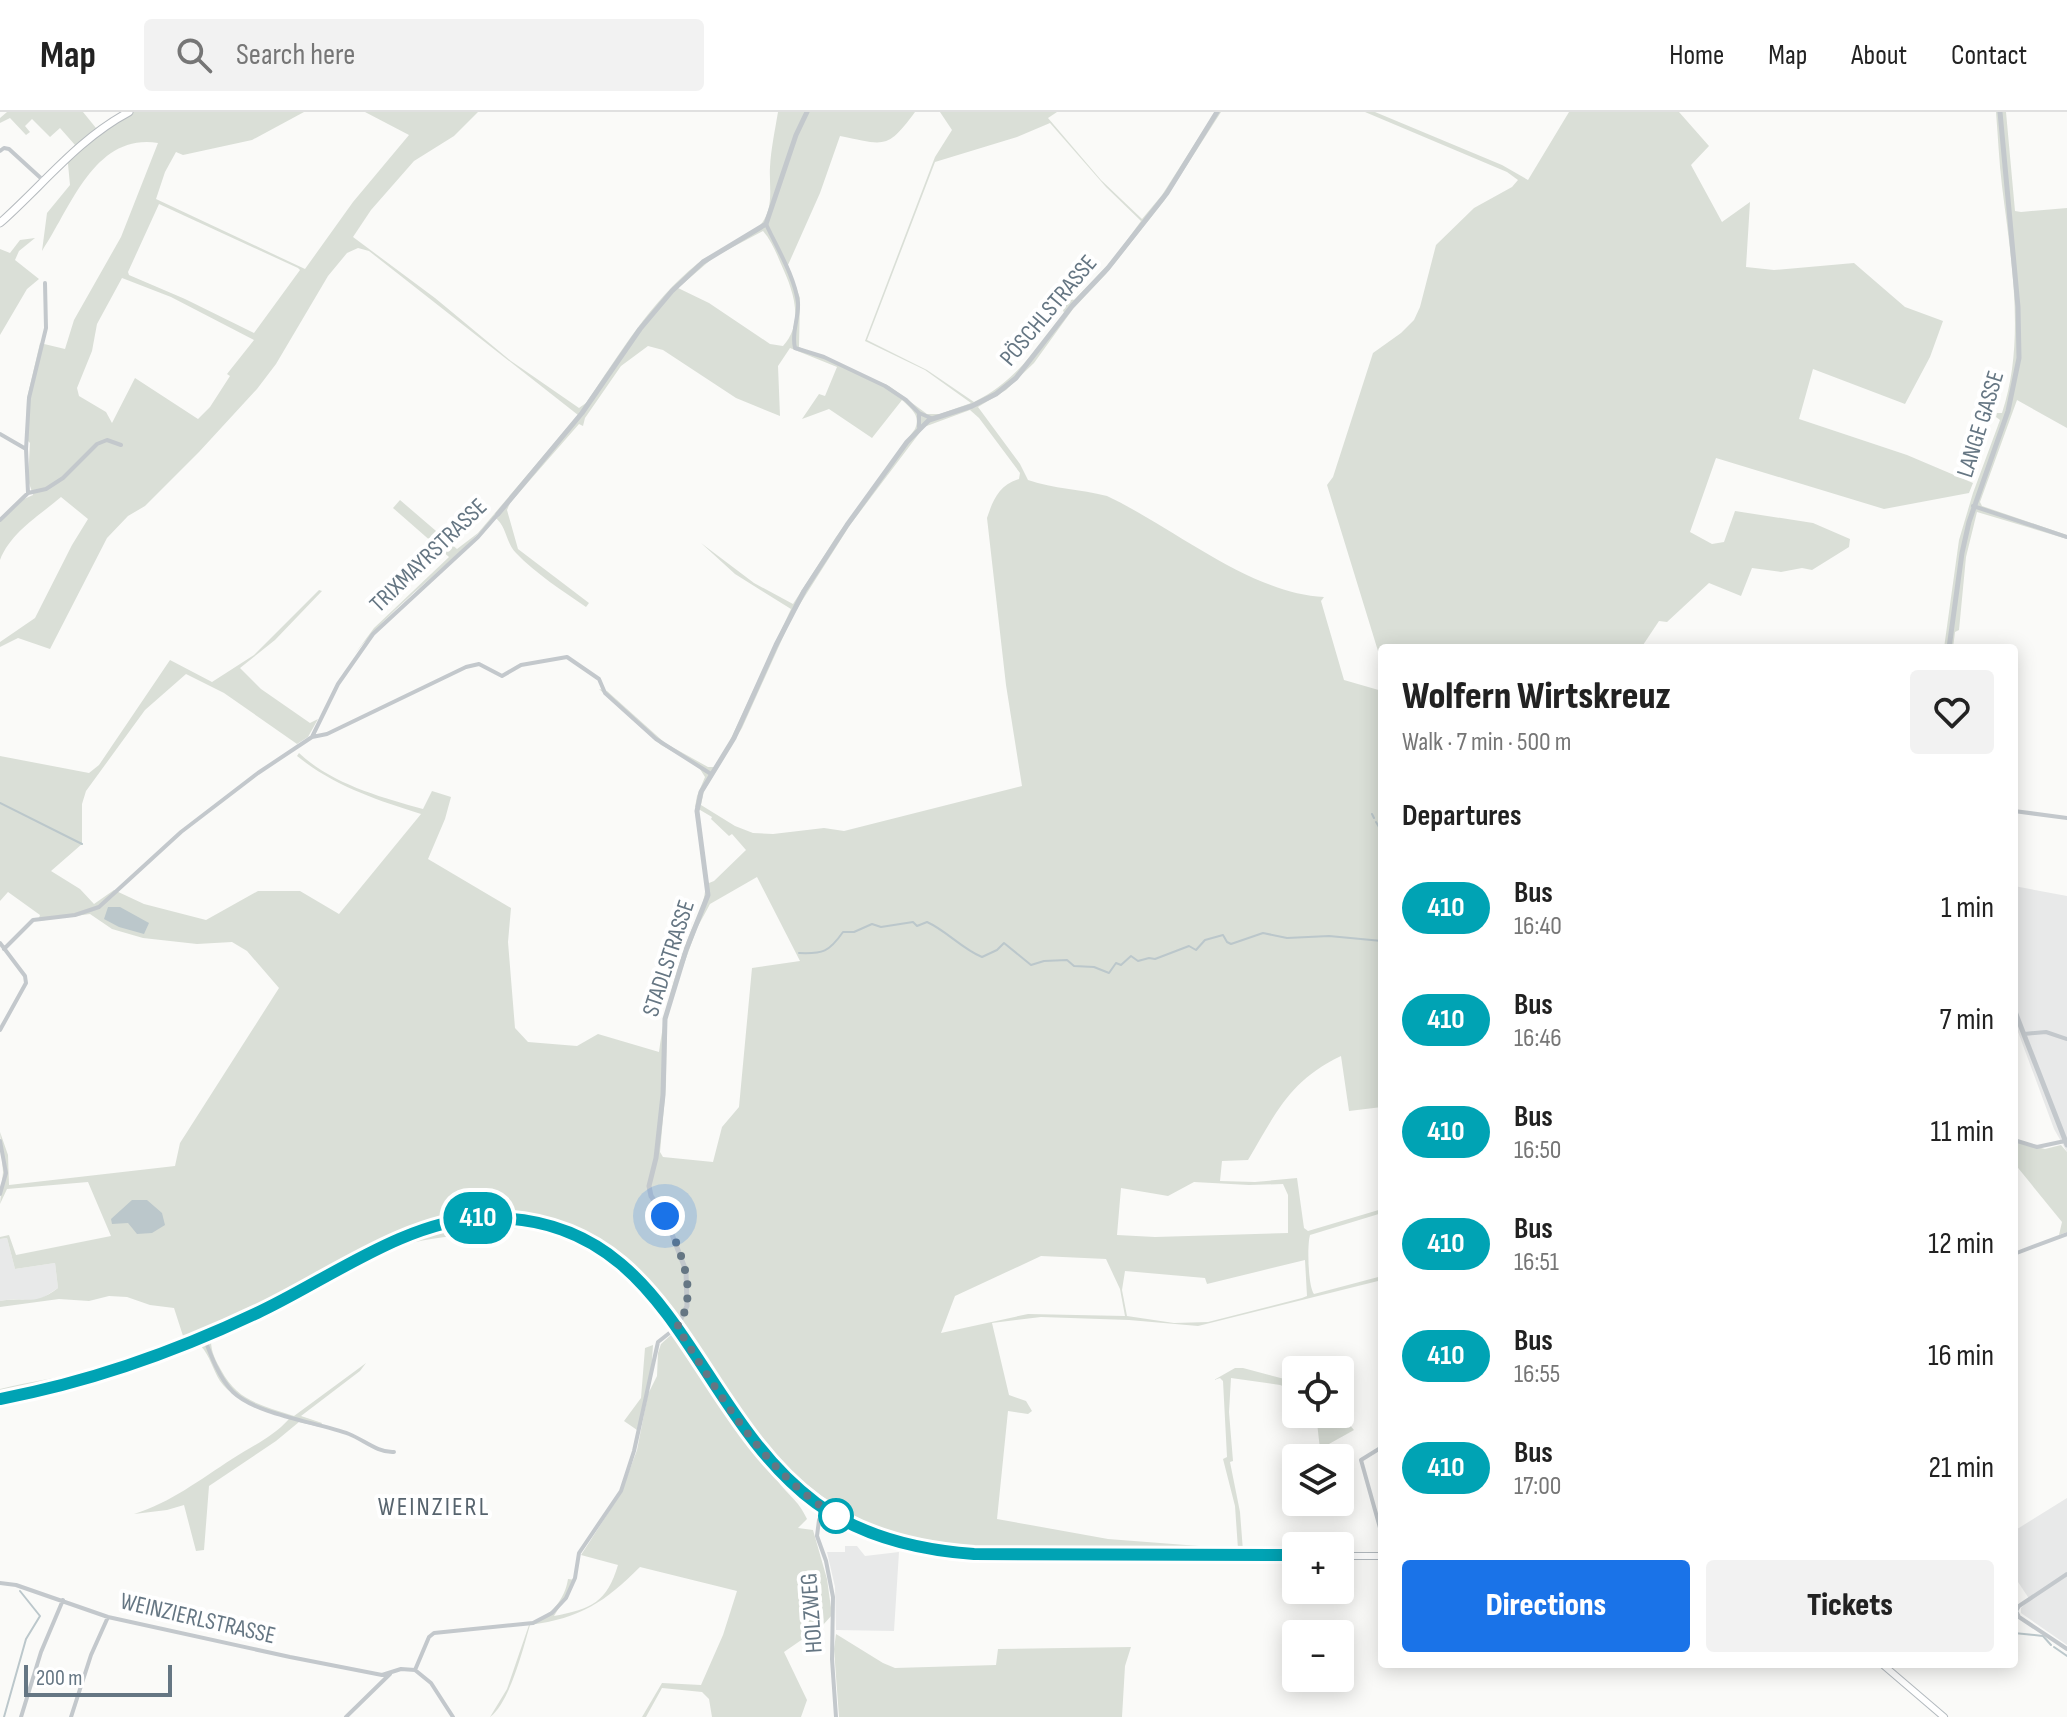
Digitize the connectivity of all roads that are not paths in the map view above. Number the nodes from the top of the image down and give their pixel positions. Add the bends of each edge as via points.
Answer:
1 (129, 112) edge
2 (807, 112) edge
3 (1217, 112) edge
4 (2000, 112) edge
5 (0, 151) edge
6 (44, 181) junction
7 (0, 223) edge
8 (766, 224) junction
9 (45, 283) dead end
10 (919, 413) junction
11 (933, 419) junction
12 (919, 427) junction
13 (0, 434) edge
14 (121, 445) dead end
15 (26, 449) junction
16 (28, 493) junction
17 (1973, 506) junction
18 (498, 514) joint
19 (0, 520) edge
20 (2067, 537) edge
21 (1950, 644) edge
22 (312, 737) junction
23 (711, 774) junction
24 (2018, 812) edge
25 (2067, 818) edge
26 (1, 945) edge
27 (2018, 1019) edge
28 (0, 1030) edge
29 (2024, 1034) junction
30 (2067, 1039) edge
31 (0, 1141) edge
32 (2018, 1141) edge
33 (2066, 1143) edge
34 (0, 1194) edge
35 (2067, 1234) edge
36 (2018, 1252) edge
37 (677, 1327) junction
38 (204, 1337) junction
39 (0, 1399) edge
40 (1378, 1449) edge
41 (394, 1452) dead end
42 (824, 1509) junction
43 (1378, 1521) edge
44 (1282, 1555) edge
45 (1354, 1556) edge
46 (1378, 1556) edge
47 (2067, 1574) edge
48 (0, 1583) edge
49 (63, 1600) junction
50 (2018, 1608) edge
51 (2018, 1615) edge
52 (108, 1617) junction
53 (2067, 1649) edge
54 (1887, 1668) edge
55 (415, 1670) junction
56 (391, 1674) junction
57 (21, 1717) edge
58 (71, 1717) edge
59 (346, 1717) edge
60 (453, 1717) edge
61 (836, 1717) edge
62 (1944, 1717) edge

1 - 6 main road via 89,139
2 - 8 street
3 - 11 street, PÖSCHLSTRASSE via 1167,193 1027,367 985,400
4 - 17 street, LANGE GASSE via 2019,358 2008,411
5 - 6 street via 9,149
6 - 7 main road
8 - 10 street via 796,293 795,348 885,386
8 - 18 street, TRIXMAYRSTRASSE via 703,262 664,299 582,413
9 - 15 street via 46,328 29,398
10 - 11 street
10 - 12 street
11 - 12 street, STADLSTRASSE
12 - 23 street, STADLSTRASSE via 804,591 734,738
13 - 15 street
14 - 16 street via 101,441 63,478
15 - 16 street
16 - 19 street
17 - 20 street
17 - 21 street, LANGE GASSE
18 - 22 street, TRIXMAYRSTRASSE via 373,634 338,684
22 - 23 street via 466,667 479,664 502,676 521,665 567,657 599,679 605,693 656,739
22 - 26 street via 181,832 99,907 33,920
23 - 37 street, STADLSTRASSE via 697,805 708,895 666,1011 662,1105 649,1186 686,1271 687,1306
24 - 25 street
26 - 28 street via 26,983
27 - 29 street
29 - 30 street via 2046,1032
29 - 33 street
31 - 34 street via 6,1165
32 - 33 street via 2037,1147
35 - 36 street
37 - 38 main road via 640,1280 599,1246 533,1221 480,1218 445,1223 402,1239
37 - 42 main road via 746,1432
37 - 55 street via 658,1342 621,1491 579,1553 566,1598 533,1623 434,1633
38 - 39 main road via 138,1364
38 - 41 street via 224,1381 239,1396
40 - 43 street via 1361,1460
42 - 44 main road via 887,1539 947,1552
42 - 61 street, HOLZWEG via 817,1536 833,1597
45 - 46 main road
47 - 50 street
48 - 49 street, WEINZIERLSTRASSE
49 - 52 street, WEINZIERLSTRASSE
49 - 57 street
51 - 53 street
52 - 56 street, WEINZIERLSTRASSE
52 - 58 street
54 - 62 main road
55 - 56 street, WEINZIERLSTRASSE
55 - 60 street via 431,1683
56 - 59 street

